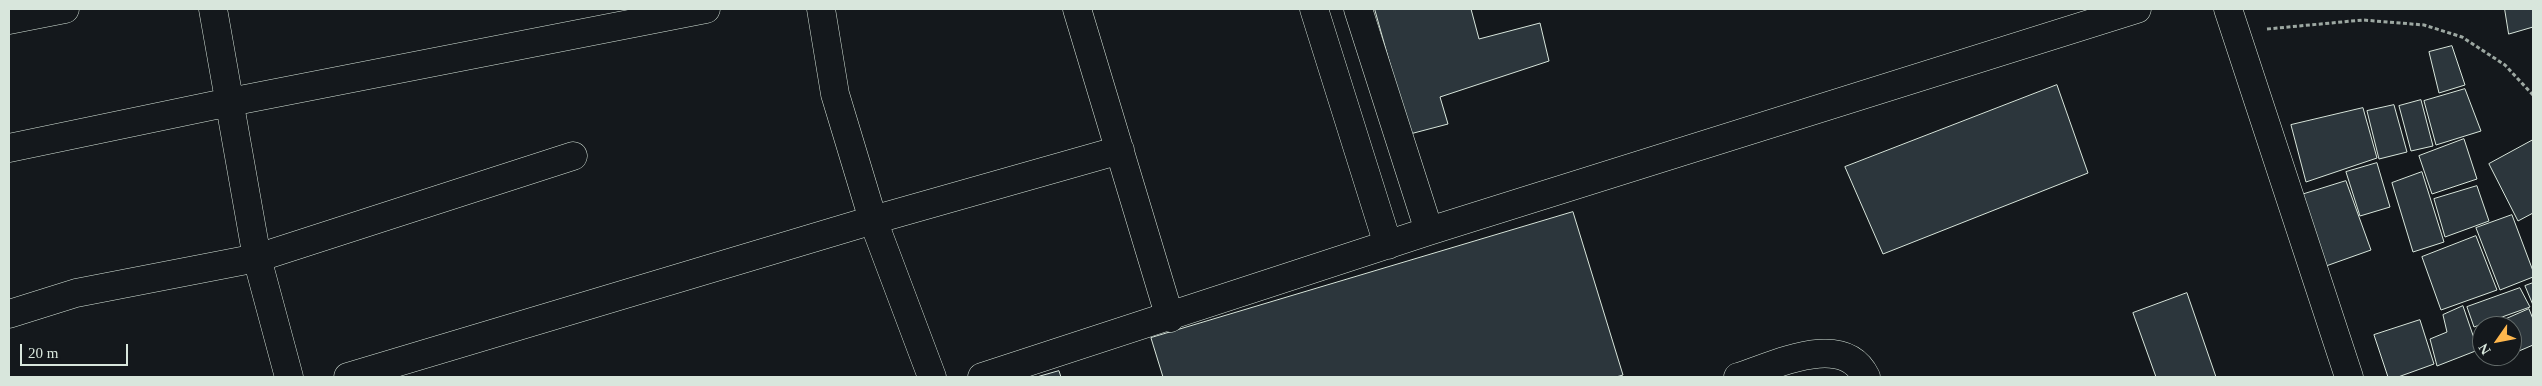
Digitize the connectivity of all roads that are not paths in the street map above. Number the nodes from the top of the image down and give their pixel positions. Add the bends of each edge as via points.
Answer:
1 (64, 9) edge
2 (213, 9) edge
3 (706, 9) edge
4 (821, 9) edge
5 (1077, 9) edge
6 (1314, 9) edge
7 (1358, 9) edge
8 (2137, 9) edge
9 (2231, 19) edge
10 (9, 20) edge
11 (230, 102) junction
12 (9, 148) edge
13 (1120, 150) junction
14 (573, 156) dead end
15 (873, 220) junction
16 (1429, 231) junction
17 (1388, 245) junction
18 (257, 258) junction
19 (9, 314) edge
20 (1170, 318) junction
21 (289, 377) edge
22 (348, 377) edge
23 (932, 377) edge
24 (982, 377) edge
25 (1738, 377) edge
26 (1866, 377) edge
27 (2349, 377) edge

1 - 10 street
2 - 11 street
3 - 11 street
4 - 15 street via 835,94
5 - 13 street
6 - 17 street
7 - 16 street
8 - 16 street
9 - 27 street
11 - 12 street
11 - 18 street
13 - 15 street
13 - 20 street
14 - 18 street
15 - 22 street
15 - 23 street
16 - 17 street
17 - 20 street
18 - 19 street via 76,293
18 - 21 street
20 - 24 street
25 - 26 street via 1816,352 1837,353 1862,369

